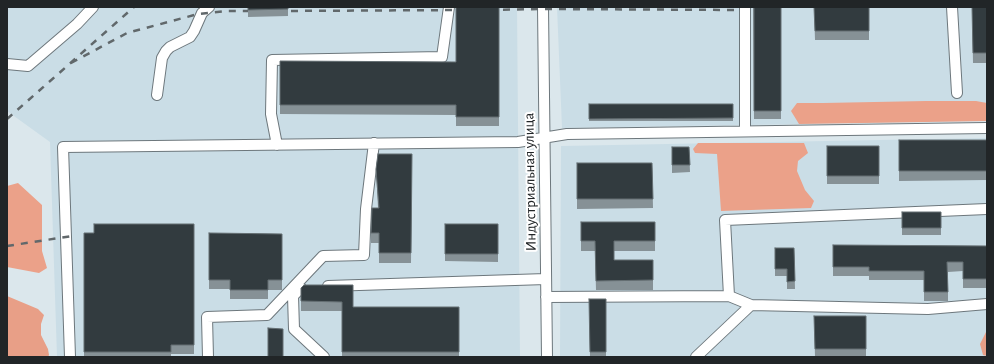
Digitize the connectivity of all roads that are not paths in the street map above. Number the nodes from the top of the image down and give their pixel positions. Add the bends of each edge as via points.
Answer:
1 (93, 7) edge
2 (209, 7) edge
3 (449, 7) edge
4 (543, 7) edge
5 (745, 7) edge
6 (952, 7) edge
7 (7, 64) edge
8 (957, 93) dead end
9 (157, 95) dead end
10 (987, 128) edge
11 (746, 131) junction
12 (545, 138) junction
13 (374, 143) junction
14 (277, 144) junction
15 (987, 209) edge
16 (546, 279) junction
17 (729, 296) junction
18 (546, 297) junction
19 (987, 304) edge
20 (751, 305) junction
21 (70, 357) edge
22 (208, 357) edge
23 (324, 357) edge
24 (547, 357) edge
25 (696, 357) edge

1 - 7 street via 28,66
2 - 9 street via 202,14 190,37 166,51 162,58
3 - 14 street via 442,57 272,60 270,114
4 - 12 street, Индустриальная улица
5 - 11 street
6 - 8 street
10 - 11 street
11 - 12 street via 567,134
12 - 13 street via 518,142
12 - 16 street, Индустриальная улица
13 - 14 street
13 - 22 street via 366,209 364,255 323,256 267,315 206,317
14 - 21 street via 63,147
15 - 17 street via 726,220
16 - 18 street, Индустриальная улица
16 - 23 street via 302,287 293,296 294,329
17 - 18 street
17 - 20 street
18 - 24 street, Индустриальная улица
19 - 20 street via 928,309
20 - 25 street

